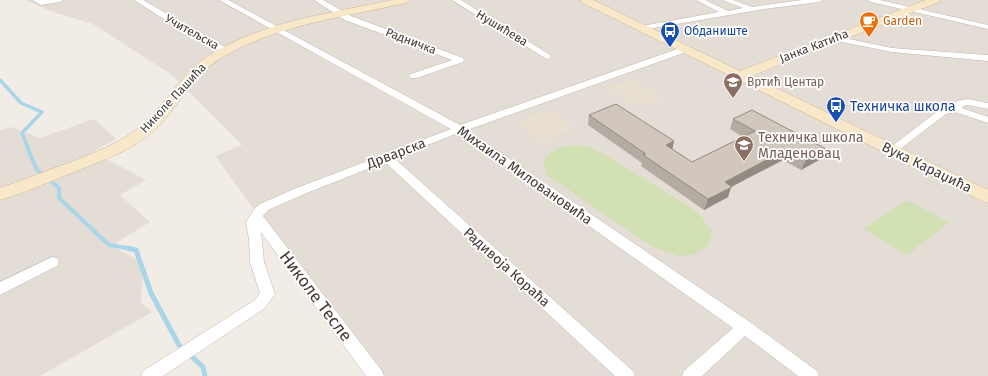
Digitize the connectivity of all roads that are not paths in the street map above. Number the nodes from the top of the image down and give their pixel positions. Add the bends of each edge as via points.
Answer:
1 (36, 0) edge
2 (60, 0) edge
3 (138, 0) edge
4 (223, 0) edge
5 (406, 0) edge
6 (456, 0) edge
7 (585, 0) edge
8 (700, 0) edge
9 (726, 0) edge
10 (819, 0) edge
11 (871, 0) edge
12 (935, 0) edge
13 (324, 1) edge
14 (909, 9) junction
15 (752, 10) junction
16 (342, 14) junction
17 (728, 14) junction
18 (988, 27) edge
19 (642, 28) junction
20 (278, 30) junction
21 (834, 38) junction
22 (686, 49) junction
23 (226, 50) junction
24 (548, 56) dead end
25 (988, 58) edge
26 (710, 61) junction
27 (765, 66) junction
28 (414, 76) dead end
29 (739, 76) junction
30 (784, 98) junction
31 (988, 106) edge
32 (956, 109) junction
33 (988, 120) edge
34 (459, 129) junction
35 (892, 150) junction
36 (386, 157) junction
37 (0, 194) edge
38 (988, 197) edge
39 (256, 216) junction
40 (52, 262) dead end
41 (0, 289) edge
42 (744, 327) junction
43 (149, 376) edge
44 (376, 376) edge
45 (627, 376) edge
46 (690, 376) edge
47 (811, 376) edge

1 - 2 street via 41,3
3 - 23 street, Учитељска
4 - 20 street, Михаила Миловановића
5 - 16 street, Николе Пашића
6 - 24 street, Нушићева
7 - 19 street, Вука Караџића
8 - 17 street
9 - 15 street
10 - 15 street
11 - 14 street
12 - 14 street, Јанка Катића
13 - 16 street, Радничка
14 - 18 street
14 - 21 street, Јанка Катића
15 - 17 street
16 - 20 street, Николе Пашића
16 - 28 street, Радничка via 460,60
17 - 19 street
19 - 22 street, Вука Караџића
20 - 23 street, Николе Пашића
20 - 34 street, Михаила Миловановића
21 - 25 street via 892,50
21 - 27 street, Јанка Катића
22 - 26 street, Вука Караџића
22 - 34 street, Дрварска
23 - 37 street, Николе Пашића via 201,67 160,116 139,134 113,150
26 - 27 street via 730,66
26 - 29 street, Вука Караџића
27 - 29 street, Јанка Катића
27 - 30 street via 760,76
29 - 30 street, Вука Караџића
30 - 35 street, Вука Караџића
31 - 32 street via 968,102 960,103
32 - 33 street
32 - 35 street via 943,112
34 - 36 street, Дрварска
34 - 42 street, Михаила Миловановића
35 - 38 street, Вука Караџића
36 - 39 street, Дрварска via 264,207
36 - 45 street, Радивоја Кораћа
39 - 43 street via 252,222 257,262 268,294 260,304
39 - 44 street, Николе Тесле
40 - 41 street
42 - 46 street
42 - 47 street, Михаила Миловановића

